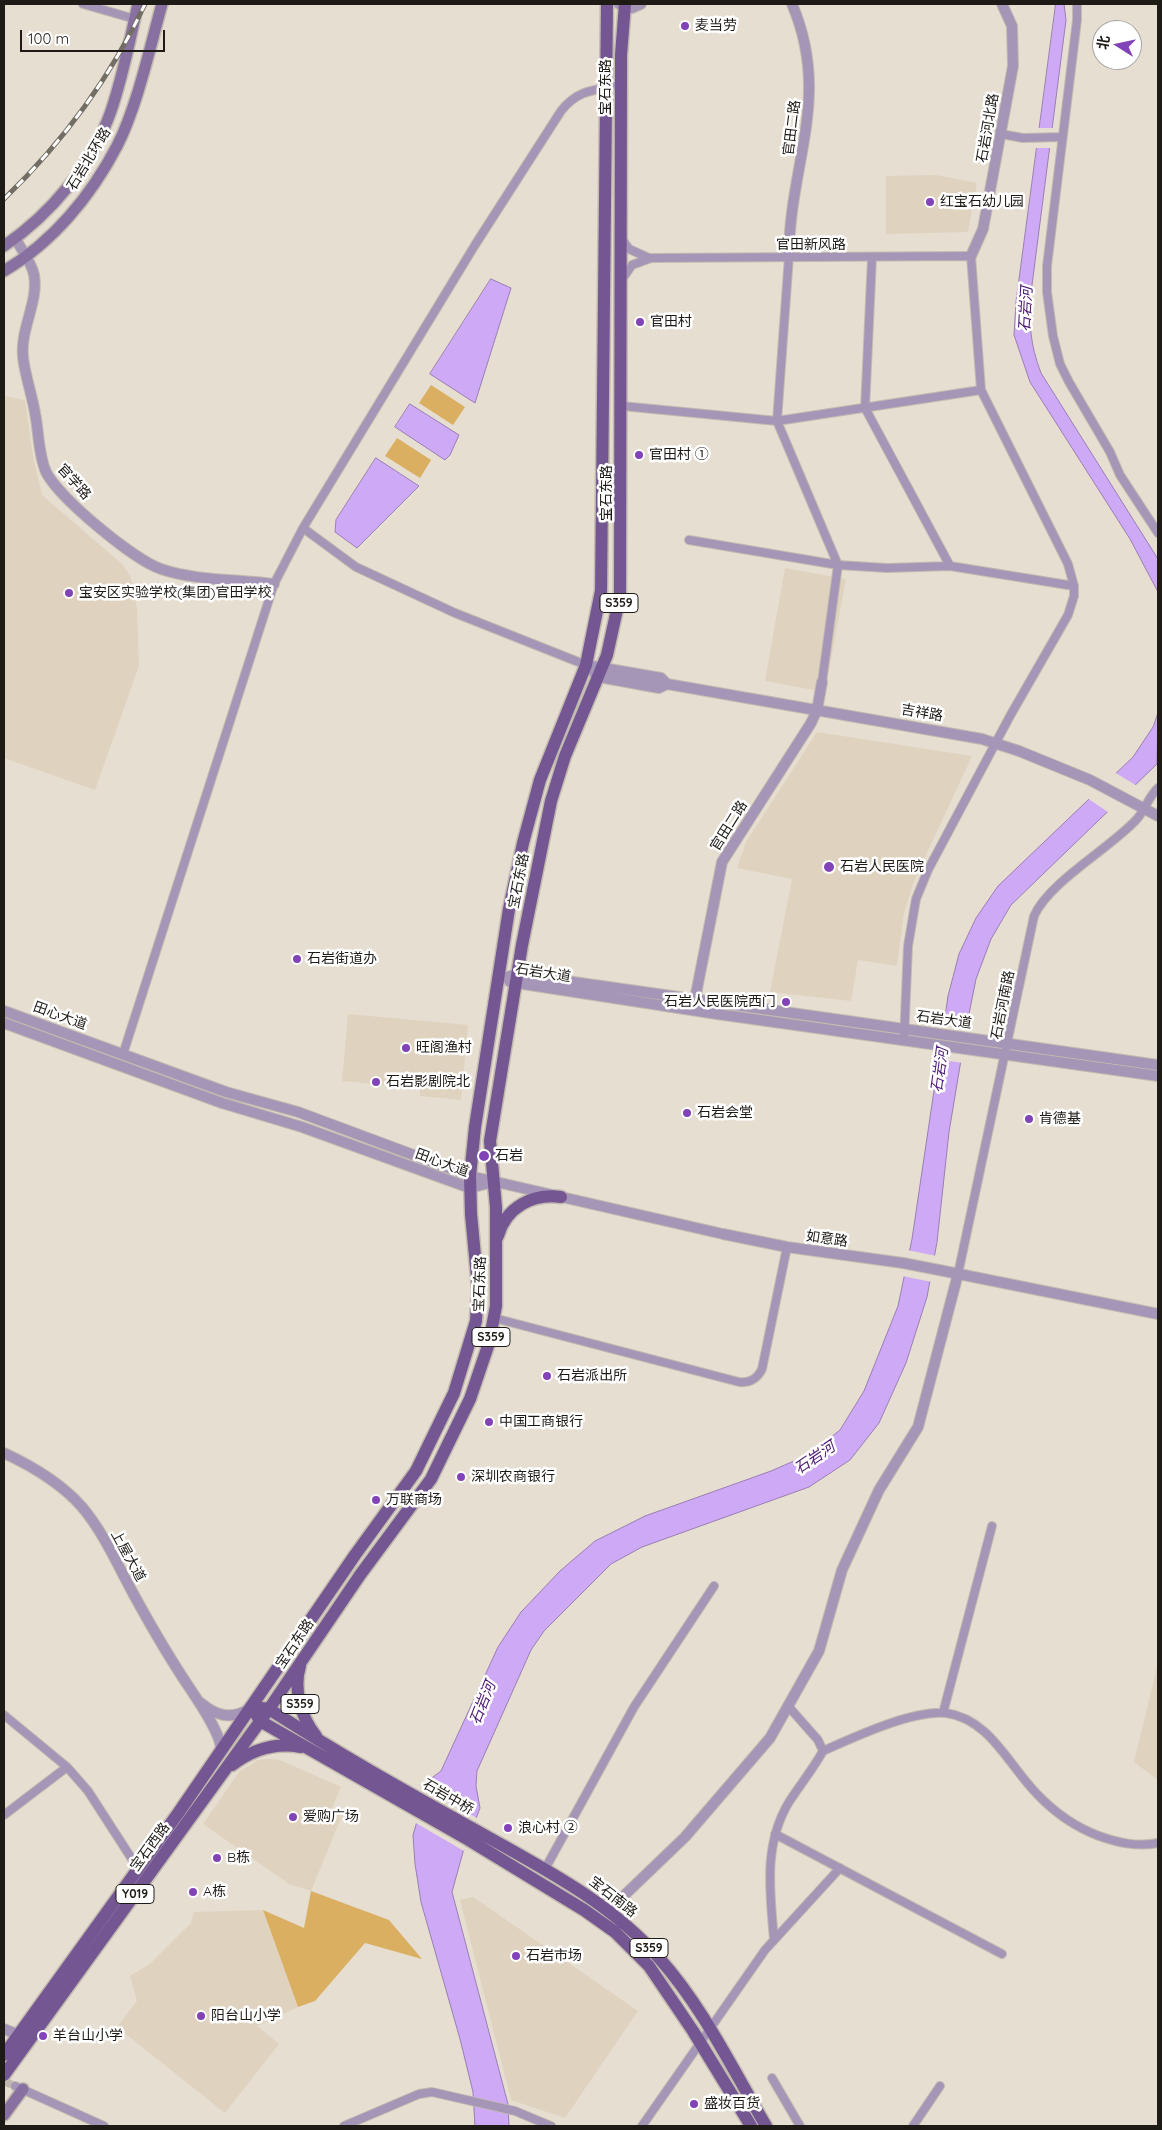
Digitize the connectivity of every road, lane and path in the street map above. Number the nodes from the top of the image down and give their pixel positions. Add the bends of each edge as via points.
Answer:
1 (83, 4) edge
2 (138, 4) edge
3 (162, 4) edge
4 (607, 4) edge
5 (641, 4) edge
6 (792, 4) edge
7 (1002, 4) edge
8 (1077, 4) edge
9 (623, 5) edge
10 (135, 19) junction
11 (621, 85) junction
12 (605, 88) junction
13 (1001, 134) junction
14 (1059, 137) junction
15 (621, 235) junction
16 (15, 238) junction
17 (4, 246) edge
18 (789, 256) junction
19 (971, 256) junction
20 (26, 258) junction
21 (651, 258) junction
22 (872, 258) junction
23 (4, 271) edge
24 (622, 284) junction
25 (981, 390) junction
26 (622, 406) junction
27 (865, 408) junction
28 (777, 421) junction
29 (303, 528) junction
30 (1158, 533) edge
31 (689, 540) dead end
32 (838, 565) junction
33 (950, 566) junction
34 (274, 584) junction
35 (1074, 586) junction
36 (586, 665) junction
37 (601, 672) junction
38 (822, 682) joint
39 (817, 710) junction
40 (996, 743) junction
41 (1158, 788) edge
42 (1144, 810) junction
43 (1158, 816) edge
44 (516, 978) junction
45 (497, 980) junction
46 (695, 1000) junction
47 (4, 1011) edge
48 (4, 1023) edge
49 (905, 1029) junction
50 (904, 1040) junction
51 (1008, 1043) junction
52 (123, 1054) junction
53 (1006, 1054) junction
54 (1158, 1065) edge
55 (1158, 1076) edge
56 (470, 1182) junction
57 (494, 1182) junction
58 (562, 1197) junction
59 (496, 1241) junction
60 (786, 1247) junction
61 (958, 1274) junction
62 (1158, 1314) edge
63 (494, 1318) junction
64 (4, 1453) edge
65 (992, 1526) dead end
66 (714, 1586) dead end
67 (302, 1660) junction
68 (198, 1701) junction
69 (788, 1706) junction
70 (252, 1707) junction
71 (269, 1709) junction
72 (943, 1713) junction
73 (4, 1715) edge
74 (260, 1721) junction
75 (321, 1742) junction
76 (307, 1748) junction
77 (221, 1751) junction
78 (823, 1751) junction
79 (67, 1767) junction
80 (220, 1774) junction
81 (406, 1797) junction
82 (4, 1814) edge
83 (471, 1834) junction
84 (775, 1834) junction
85 (1158, 1843) edge
86 (840, 1868) junction
87 (545, 1869) junction
88 (139, 1870) junction
89 (609, 1910) junction
90 (774, 1940) junction
91 (1002, 1954) dead end
92 (4, 2029) edge
93 (710, 2031) junction
94 (19, 2035) junction
95 (701, 2044) junction
96 (4, 2055) edge
97 (6, 2071) edge
98 (772, 2078) dead end
99 (940, 2086) dead end
100 (19, 2087) joint
101 (4, 2114) edge
102 (104, 2126) edge
103 (344, 2126) edge
104 (550, 2126) edge
105 (642, 2126) edge
106 (752, 2126) edge
107 (766, 2126) edge
108 (800, 2126) edge
109 (913, 2126) edge

1 - 10 street
2 - 10 main road, 石岩北环路
3 - 20 main road, 石岩北环路 via 118,145 79,204
4 - 12 main road, 宝石东路 / S359
5 - 9 street via 632,8
6 - 18 street, 官田二路 via 806,55 810,95 790,220
7 - 13 street, 石岩河北路 via 1012,26 1014,52
8 - 14 street
9 - 11 main road, 宝石东路 / S359
10 - 16 main road, 石岩北环路 via 111,112 91,152 62,194
11 - 12 street
11 - 15 main road, 宝石东路 / S359
12 - 29 street via 582,92 561,110 474,245
12 - 36 main road, 宝石东路 / S359 via 602,572 599,610
13 - 14 street
13 - 19 street, 石岩河北路 via 983,230
14 - 30 street via 1046,280 1055,349 1069,382 1107,446 1120,475
15 - 21 street, 官田新风路 via 629,249
15 - 24 main road, 宝石东路 / S359
16 - 17 main road, 石岩北环路
16 - 20 street, 官学路
18 - 21 street, 官田新风路
18 - 22 street, 官田新风路
18 - 28 street
19 - 22 street, 官田新风路
19 - 25 street
20 - 23 main road, 石岩北环路
20 - 34 street, 官学路 via 34,274 34,282 25,326 23,358 43,463 54,484 104,531 152,566 179,573
21 - 24 street, 官田新风路 via 629,267
22 - 27 street
24 - 26 main road, 宝石东路 / S359
25 - 27 street
25 - 35 street via 1068,564
26 - 28 street
26 - 37 main road, 宝石东路 / S359 via 620,589 612,638
27 - 28 street
27 - 33 street
28 - 32 street
29 - 34 street
29 - 36 street via 356,567 455,613
31 - 32 street
32 - 33 street via 886,568
32 - 38 street
33 - 35 street
34 - 52 street
35 - 40 street via 1068,615
36 - 37 street
36 - 45 main road, 宝石东路 / S359 via 551,750 532,811 512,892
37 - 39 street, 吉祥路 via 658,688 667,684
37 - 44 main road, 宝石东路 / S359 via 565,756 551,801
38 - 39 street, 官田二路
39 - 40 street, 吉祥路
39 - 46 street, 官田二路 via 722,862
40 - 42 street, 吉祥路 via 1098,784
40 - 49 street via 928,870 916,899 909,930
41 - 42 street, 石岩河南路
42 - 43 street, 吉祥路
42 - 51 street, 石岩河南路 via 1037,908 1031,924
44 - 45 street, 石岩大道
44 - 46 street, 石岩大道
44 - 50 street, 石岩大道
44 - 57 main road, 宝石东路 / S359 via 490,1141
45 - 56 main road, 宝石东路 / S359
46 - 49 street, 石岩大道
47 - 52 street, 田心大道
48 - 56 street, 田心大道 via 222,1103
49 - 50 street
49 - 51 street, 石岩大道
50 - 53 street, 石岩大道
51 - 53 street, 石岩河南路
51 - 54 street, 石岩大道
52 - 56 street, 田心大道 via 226,1092 298,1112
53 - 55 street, 石岩大道
53 - 61 street, 石岩河南路
56 - 57 street, 田心大道
56 - 70 main road, 宝石东路 / S359 via 478,1305 472,1337 451,1401 416,1471
57 - 58 street, 如意路
57 - 59 main road, 宝石东路 / S359
58 - 59 main road via 544,1196 521,1205 502,1224
58 - 60 street, 如意路
59 - 63 main road, 宝石东路 / S359
60 - 61 street, 如意路, bridge
60 - 63 street via 762,1369 750,1381 739,1382
61 - 62 street, 如意路
61 - 69 street via 918,1427 879,1490 842,1570 819,1652
63 - 67 main road, 宝石东路 / S359 via 487,1352 470,1399 431,1479
64 - 68 street, 上屋大道 via 52,1480 83,1508 105,1541 158,1640
65 - 72 street
66 - 87 street via 634,1707
67 - 71 main road, 宝石东路 / S359
67 - 75 main road, S359 via 298,1681 300,1704 307,1723
68 - 70 street, 上屋大道 via 221,1716 237,1715
68 - 77 street, 上屋大道 via 220,1742
69 - 78 street via 818,1740
69 - 89 street via 770,1738 685,1837
70 - 71 main road, S359
70 - 74 main road
70 - 77 main road, 宝石西路 / Y019
71 - 74 main road, 宝石西路 / Y019
71 - 75 main road, S359
72 - 78 street via 874,1729
72 - 85 street via 956,1715 996,1741 1036,1793 1061,1816 1084,1830 1117,1842 1144,1846
73 - 79 street
74 - 76 main road, S359
74 - 80 main road, 宝石西路 / Y019
75 - 81 main road, S359
76 - 80 main road via 276,1745 257,1750
76 - 81 main road, S359
77 - 88 main road, 宝石西路 / Y019
78 - 84 street via 788,1803
79 - 82 street
79 - 88 street via 88,1791
80 - 97 main road, 宝石西路 / Y019 via 88,1962
81 - 83 main road, 石岩中桥 / S359
83 - 87 main road, 宝石南路 / S359
83 - 95 main road, 宝石南路 / S359 via 615,1932 649,1966
84 - 86 street
84 - 90 street via 770,1852 769,1881
86 - 90 street
86 - 91 street
87 - 89 main road, 宝石南路 / S359
88 - 94 main road, 宝石西路 / Y019
89 - 93 main road, 宝石南路 / S359 via 659,1958 690,1997
90 - 93 street
92 - 94 street
93 - 95 street
93 - 107 main road, 宝石南路 / S359
94 - 96 main road, 宝石西路 / Y019
95 - 105 street
95 - 106 main road, 宝石南路 / S359
98 - 108 street
99 - 109 street
100 - 101 main road
100 - 102 street
103 - 104 street via 419,2094 432,2092 515,2112

